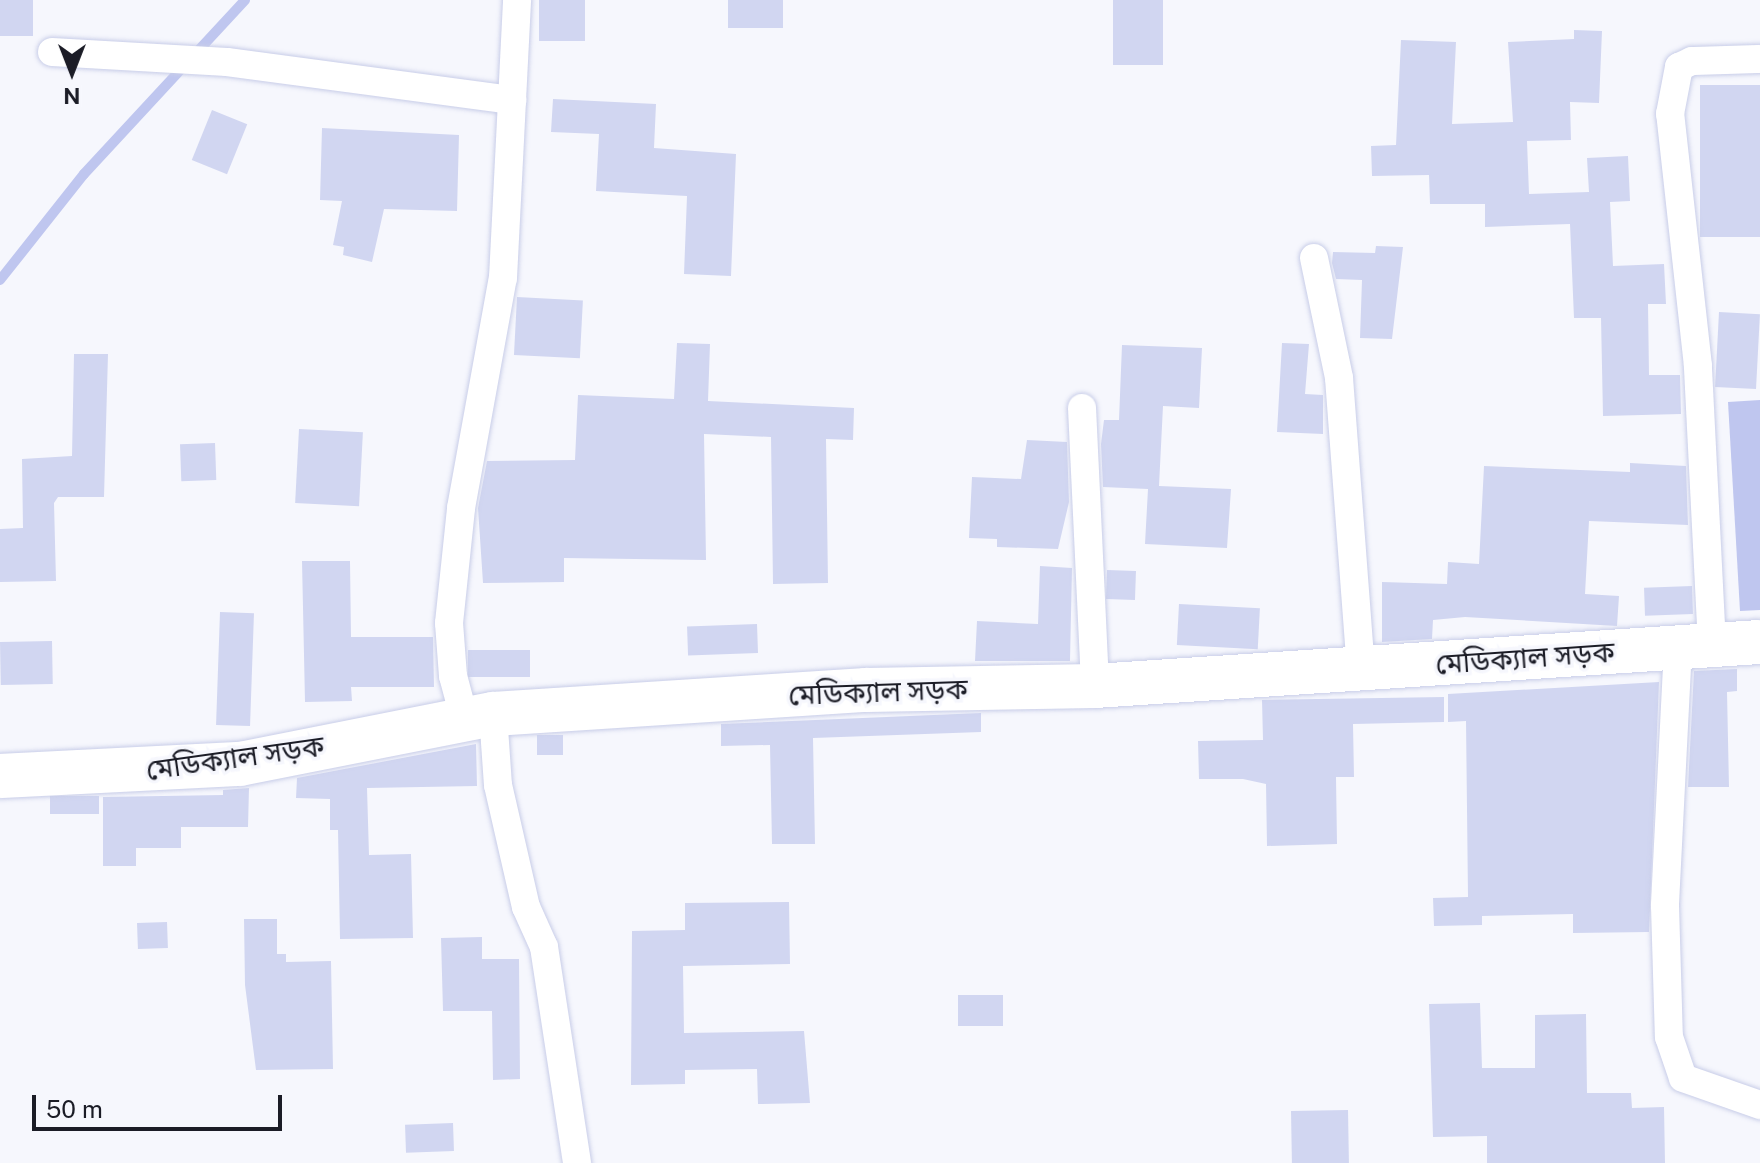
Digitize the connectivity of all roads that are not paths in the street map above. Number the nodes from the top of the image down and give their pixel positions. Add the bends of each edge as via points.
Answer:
1 (517, 0) edge
2 (52, 52) dead end
3 (1760, 59) edge
4 (512, 100) junction
5 (1314, 258) dead end
6 (1082, 408) dead end
7 (1760, 642) edge
8 (1695, 646) junction
9 (1361, 669) junction
10 (1095, 686) junction
11 (478, 716) junction
12 (0, 776) edge
13 (1760, 1105) edge
14 (577, 1163) edge

1 - 4 street
2 - 4 street via 227,62
3 - 8 street via 1692,61 1679,67 1670,114 1698,366
4 - 11 street via 503,278 461,508 449,623 453,676
5 - 9 street via 1339,378
6 - 10 street
7 - 8 main road, মেডিক্যাল সড়ক
8 - 9 main road, মেডিক্যাল সড়ক
8 - 13 street via 1665,906 1669,1037 1683,1078
9 - 10 main road, মেডিক্যাল সড়ক
10 - 11 main road, মেডিক্যাল সড়ক via 866,690
11 - 12 main road, মেডিক্যাল সড়ক via 240,764
11 - 14 street via 526,907 544,947

